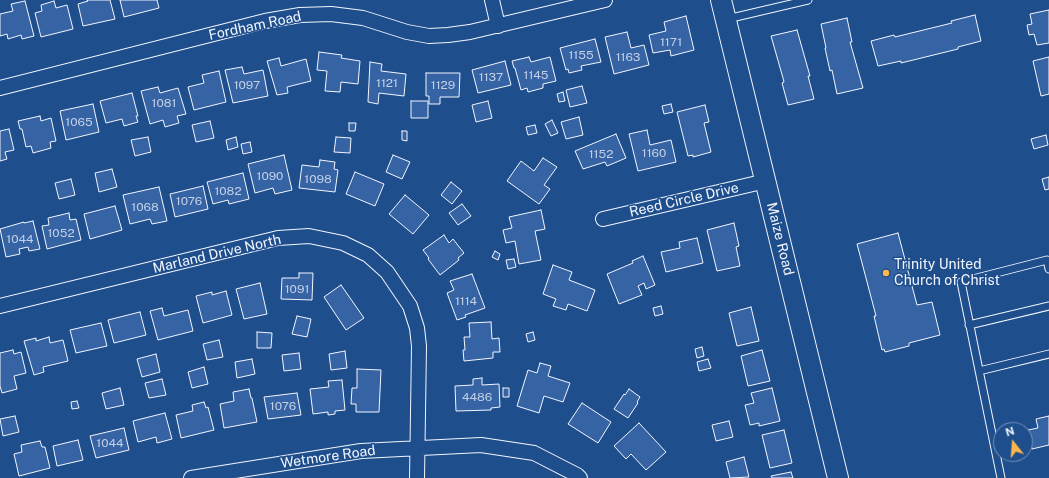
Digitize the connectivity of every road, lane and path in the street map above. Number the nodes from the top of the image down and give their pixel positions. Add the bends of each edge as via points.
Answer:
1 (492, 0) edge
2 (605, 0) edge
3 (721, 0) edge
4 (808, 0) edge
5 (726, 19) junction
6 (498, 26) junction
7 (0, 88) edge
8 (766, 181) junction
9 (603, 219) dead end
10 (1049, 269) edge
11 (0, 306) edge
12 (1049, 306) edge
13 (969, 325) junction
14 (1049, 354) edge
15 (979, 371) junction
16 (418, 448) junction
17 (191, 478) edge
18 (417, 478) edge
19 (580, 478) edge
20 (838, 478) edge
21 (1000, 478) edge

1 - 6 street
2 - 6 street, Fordham Road
3 - 5 street, Maize Road
4 - 5 lane
5 - 8 street, Maize Road
6 - 7 street, Fordham Road via 429,36 363,18 331,14 300,15 265,21
8 - 9 street, Reed Circle Drive
8 - 20 street, Maize Road
10 - 13 lane via 1047,260 961,282
11 - 16 street, Marland Drive North via 278,238 309,236 343,243 368,255 387,272 410,306 419,346
12 - 13 lane
13 - 15 lane
14 - 15 lane
15 - 21 lane
16 - 17 street, Wetmore Road via 361,451
16 - 18 street, Marland Drive North
16 - 19 street, Wetmore Road via 481,445 534,453

